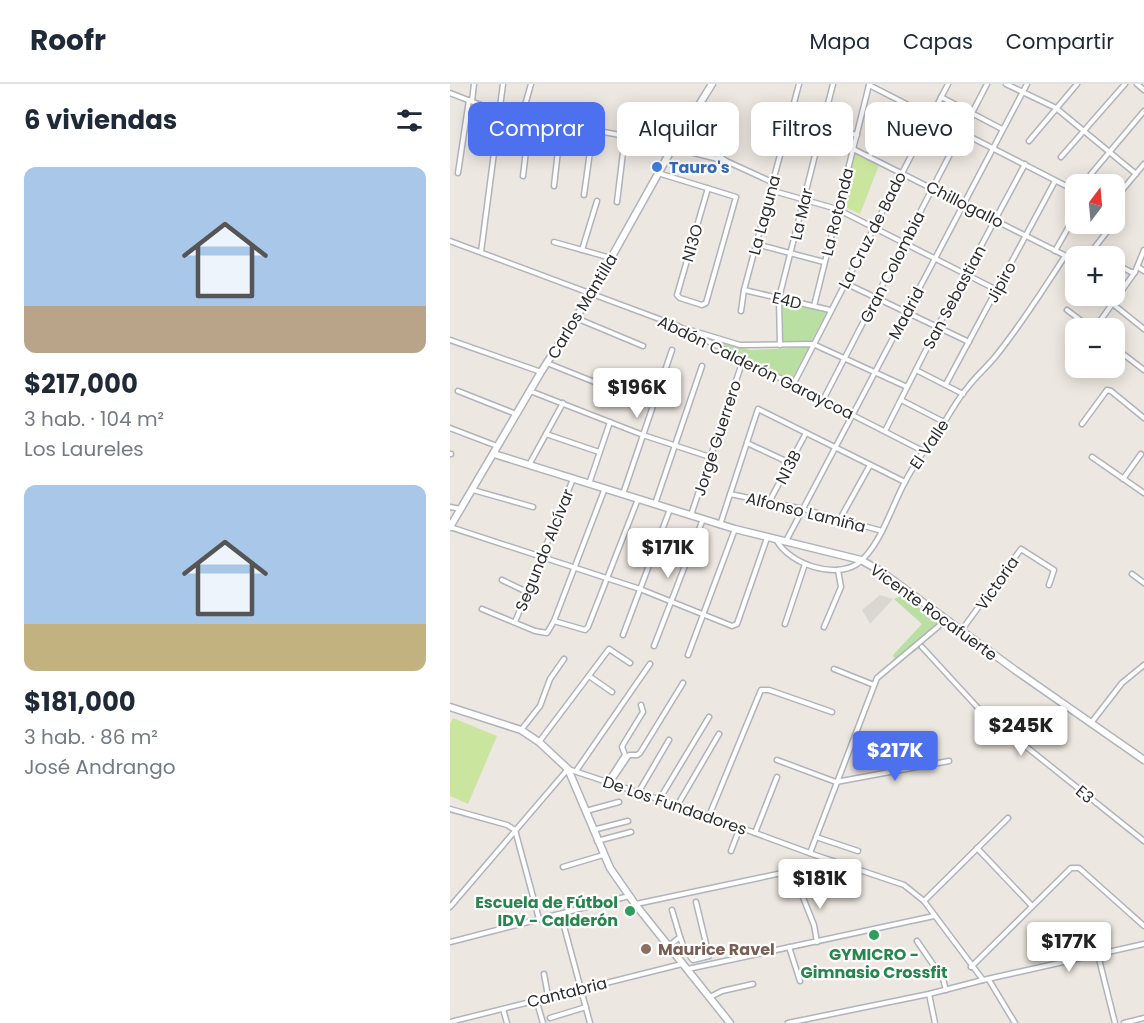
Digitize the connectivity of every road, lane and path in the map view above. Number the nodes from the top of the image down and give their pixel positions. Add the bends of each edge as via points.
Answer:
1 (474, 84) edge
2 (503, 84) edge
3 (531, 84) edge
4 (712, 84) edge
5 (799, 84) edge
6 (833, 84) edge
7 (948, 84) edge
8 (987, 84) edge
9 (1006, 84) edge
10 (1027, 84) edge
11 (1077, 84) edge
12 (1125, 84) edge
13 (1137, 84) edge
14 (869, 85) edge
15 (1144, 90) edge
16 (1023, 92) junction
17 (450, 93) edge
18 (941, 97) junction
19 (470, 101) junction
20 (900, 101) joint
21 (501, 102) edge
22 (526, 102) edge
23 (701, 102) edge
24 (795, 102) edge
25 (828, 102) edge
26 (938, 102) edge
27 (950, 102) edge
28 (1056, 108) junction
29 (974, 110) edge
30 (1144, 111) edge
31 (974, 115) edge
32 (1002, 129) junction
33 (1084, 130) junction
34 (853, 134) edge
35 (857, 135) junction
36 (974, 139) edge
37 (1029, 141) dead end
38 (992, 147) junction
39 (853, 149) joint
40 (1110, 152) junction
41 (494, 156) edge
42 (525, 156) edge
43 (557, 156) edge
44 (589, 156) edge
45 (623, 156) edge
46 (668, 156) edge
47 (707, 156) edge
48 (719, 156) edge
49 (780, 156) edge
50 (815, 156) edge
51 (851, 156) edge
52 (909, 156) edge
53 (949, 156) edge
54 (869, 157) junction
55 (1061, 157) dead end
56 (726, 161) junction
57 (1025, 164) junction
58 (1144, 164) edge
59 (901, 172) junction
60 (458, 173) dead end
61 (658, 173) junction
62 (1091, 174) dead end
63 (1136, 174) junction
64 (523, 176) dead end
65 (1055, 181) junction
66 (772, 182) junction
67 (1065, 185) edge
68 (554, 186) dead end
69 (1125, 187) edge
70 (708, 188) junction
71 (933, 188) junction
72 (770, 190) junction
73 (584, 195) dead end
74 (804, 198) junction
75 (597, 201) dead end
76 (617, 202) dead end
77 (962, 204) junction
78 (837, 209) junction
79 (996, 220) junction
80 (873, 226) junction
81 (1065, 233) edge
82 (1025, 235) junction
83 (450, 241) edge
84 (554, 242) dead end
85 (904, 243) junction
86 (756, 244) junction
87 (582, 250) junction
88 (1144, 250) edge
89 (1055, 251) junction
90 (481, 252) junction
91 (791, 253) junction
92 (1065, 256) joint
93 (612, 258) junction
94 (934, 259) junction
95 (824, 262) junction
96 (1138, 267) junction
97 (1125, 269) edge
98 (1144, 271) edge
99 (1135, 272) junction
100 (967, 274) junction
101 (845, 283) junction
102 (1125, 287) edge
103 (744, 290) junction
104 (997, 290) junction
105 (591, 294) junction
106 (779, 298) junction
107 (876, 298) junction
108 (814, 306) junction
109 (1112, 306) edge
110 (1116, 306) edge
111 (830, 310) junction
112 (1067, 310) dead end
113 (741, 311) dead end
114 (906, 312) junction
115 (576, 318) junction
116 (1077, 318) edge
117 (1103, 318) edge
118 (678, 326) junction
119 (937, 328) junction
120 (1144, 329) edge
121 (450, 340) edge
122 (969, 342) junction
123 (813, 344) junction
124 (780, 345) junction
125 (643, 346) dead end
126 (672, 350) dead end
127 (1125, 355) edge
128 (845, 358) junction
129 (743, 360) junction
130 (547, 363) junction
131 (702, 366) dead end
132 (916, 370) junction
133 (1144, 370) edge
134 (541, 372) junction
135 (874, 373) junction
136 (946, 384) junction
137 (793, 385) junction
138 (907, 387) junction
139 (612, 389) dead end
140 (458, 391) dead end
141 (530, 391) junction
142 (963, 394) junction
143 (823, 400) junction
144 (901, 400) junction
145 (563, 403) junction
146 (517, 414) junction
147 (852, 415) junction
148 (1144, 418) edge
149 (610, 422) junction
150 (944, 422) junction
151 (1082, 424) dead end
152 (450, 428) edge
153 (885, 431) junction
154 (806, 433) junction
155 (546, 434) junction
156 (643, 435) junction
157 (747, 443) junction
158 (498, 446) junction
159 (675, 446) junction
160 (835, 447) junction
161 (923, 451) junction
162 (600, 452) junction
163 (494, 454) junction
164 (1141, 454) dead end
165 (710, 457) junction
166 (1092, 457) dead end
167 (790, 463) junction
168 (529, 465) junction
169 (870, 465) junction
170 (573, 478) junction
171 (1123, 479) junction
172 (905, 482) junction
173 (589, 484) junction
174 (605, 488) junction
175 (473, 490) junction
176 (623, 494) junction
177 (730, 494) junction
178 (1144, 494) edge
179 (638, 499) junction
180 (769, 502) junction
181 (655, 504) junction
182 (450, 507) edge
183 (533, 507) dead end
184 (462, 509) junction
185 (670, 509) junction
186 (803, 509) junction
187 (691, 515) junction
188 (703, 519) junction
189 (840, 519) junction
190 (720, 525) junction
191 (450, 527) edge
192 (735, 529) junction
193 (882, 531) junction
194 (767, 538) junction
195 (777, 540) junction
196 (786, 542) junction
197 (543, 557) junction
198 (861, 560) junction
199 (805, 564) junction
200 (575, 567) junction
201 (838, 570) junction
202 (1132, 574) dead end
203 (608, 578) junction
204 (502, 580) dead end
205 (1144, 583) edge
206 (1049, 585) dead end
207 (640, 589) junction
208 (527, 592) junction
209 (671, 602) junction
210 (482, 609) dead end
211 (702, 615) junction
212 (946, 620) junction
213 (554, 621) junction
214 (515, 622) junction
215 (785, 624) dead end
216 (824, 627) dead end
217 (961, 631) junction
218 (623, 635) dead end
219 (654, 646) dead end
220 (922, 647) dead end
221 (688, 655) dead end
222 (564, 659) dead end
223 (630, 663) dead end
224 (650, 664) dead end
225 (1144, 665) edge
226 (834, 669) dead end
227 (589, 676) junction
228 (683, 683) dead end
229 (874, 685) junction
230 (612, 692) dead end
231 (641, 705) dead end
232 (451, 708) edge
233 (832, 712) dead end
234 (709, 717) dead end
235 (1091, 723) junction
236 (521, 730) junction
237 (719, 734) dead end
238 (669, 740) dead end
239 (539, 742) junction
240 (777, 760) dead end
241 (1144, 760) edge
242 (949, 761) dead end
243 (568, 769) junction
244 (576, 771) junction
245 (777, 777) dead end
246 (836, 782) junction
247 (609, 783) junction
248 (638, 793) junction
249 (659, 800) junction
250 (619, 802) dead end
251 (677, 806) junction
252 (450, 808) edge
253 (586, 811) junction
254 (709, 816) junction
255 (1008, 818) dead end
256 (628, 821) dead end
257 (740, 827) junction
258 (515, 830) junction
259 (593, 830) junction
260 (631, 832) dead end
261 (755, 832) junction
262 (816, 837) junction
263 (597, 841) junction
264 (1144, 841) edge
265 (977, 848) junction
266 (731, 851) dead end
267 (858, 851) dead end
268 (812, 854) junction
269 (603, 855) junction
270 (835, 862) junction
271 (813, 866) junction
272 (562, 867) dead end
273 (798, 885) dead end
274 (629, 896) junction
275 (924, 901) junction
276 (696, 902) dead end
277 (635, 904) junction
278 (1032, 906) junction
279 (450, 908) edge
280 (672, 910) dead end
281 (561, 915) junction
282 (934, 916) junction
283 (538, 919) junction
284 (1144, 926) edge
285 (680, 937) junction
286 (917, 941) dead end
287 (450, 942) edge
288 (817, 942) junction
289 (1144, 944) edge
290 (669, 946) junction
291 (789, 947) junction
292 (1098, 955) junction
293 (686, 967) junction
294 (971, 967) junction
295 (544, 974) dead end
296 (983, 980) junction
297 (989, 980) junction
298 (800, 981) dead end
299 (753, 984) dead end
300 (582, 989) junction
301 (946, 990) junction
302 (929, 994) junction
303 (548, 996) junction
304 (710, 997) junction
305 (536, 999) junction
306 (586, 1007) junction
307 (503, 1009) junction
308 (550, 1018) dead end
309 (1144, 1018) edge
310 (450, 1022) edge
311 (507, 1023) edge
312 (543, 1023) edge
313 (590, 1023) edge
314 (730, 1023) edge
315 (788, 1023) edge
316 (935, 1023) edge
317 (1015, 1023) edge
318 (1115, 1023) edge
319 (1124, 1023) edge

1 - 19 street
2 - 21 street
3 - 22 street
4 - 23 street, Carlos Mantilla
5 - 24 street, La Laguna
6 - 25 street, La Mar
7 - 18 street, La Cruz de Bado
8 - 29 street
9 - 16 street
10 - 16 street, Madrid
11 - 28 street
12 - 33 street
13 - 15 street
14 - 20 street
14 - 35 street, La Rotonda
16 - 28 street
16 - 32 street, Madrid
17 - 19 street
18 - 26 street, La Cruz de Bado
18 - 27 street
19 - 60 street
20 - 54 street
28 - 33 street
28 - 37 street
30 - 40 street
31 - 32 street
32 - 38 street, Madrid
33 - 40 street
33 - 55 street
34 - 35 street
35 - 39 street, La Rotonda
36 - 38 street
38 - 57 street
38 - 77 street, Madrid
39 - 54 street, Chillogallo
40 - 62 street
40 - 63 street
41 - 90 street
42 - 64 street
43 - 68 street
44 - 73 street
45 - 76 street
46 - 61 street, Carlos Mantilla
47 - 56 street
48 - 56 street
49 - 66 street, La Laguna
50 - 74 street, La Mar
51 - 78 street, La Rotonda
52 - 59 street, La Cruz de Bado
53 - 71 street, Gran Colombia
54 - 59 street, Chillogallo
56 - 66 street
57 - 65 street
57 - 79 street, San Sebastian
58 - 63 street
59 - 71 street, Chillogallo
59 - 80 street, La Cruz de Bado
61 - 70 street
61 - 93 street, Carlos Mantilla
63 - 69 street
65 - 67 street
65 - 82 street, Jipiro
66 - 72 street, La Laguna
70 - 70 street, N13O via 736,197 704,304 678,297
71 - 77 street, Chillogallo
71 - 85 street, Gran Colombia
72 - 74 street
72 - 86 street, La Laguna
74 - 78 street
74 - 91 street, La Mar
75 - 87 street
77 - 79 street, Chillogallo
77 - 94 street, Madrid
78 - 80 street
78 - 95 street, La Rotonda
79 - 82 street, Chillogallo
79 - 100 street, San Sebastian
80 - 85 street
80 - 101 street, La Cruz de Bado
81 - 89 street
82 - 89 street, Chillogallo
82 - 104 street, Jipiro
83 - 90 street, Abdón Calderón Garaycoa
84 - 87 street
85 - 94 street
85 - 107 street, Gran Colombia
86 - 91 street
86 - 103 street, La Laguna
87 - 93 street
88 - 96 street
89 - 92 street, Chillogallo
90 - 105 street, Abdón Calderón Garaycoa
91 - 95 street
91 - 106 street, La Mar
92 - 142 street, El Valle via 1028,313
93 - 105 street, Carlos Mantilla
94 - 100 street
94 - 114 street, Madrid
95 - 108 street, La Rotonda
96 - 98 street
96 - 99 street
97 - 99 street
99 - 102 street
100 - 104 street
100 - 119 street, San Sebastian
101 - 107 street
101 - 111 street, La Cruz de Bado
103 - 106 street, E4D
103 - 113 street, La Laguna
104 - 122 street, Jipiro
105 - 115 street, Carlos Mantilla
105 - 118 street, Abdón Calderón Garaycoa
106 - 108 street, E4D
106 - 124 street, La Mar
107 - 114 street
107 - 128 street, Gran Colombia
108 - 111 street, E4D
109 - 117 street
110 - 120 street
111 - 123 street, La Cruz de Bado
112 - 116 street
114 - 119 street
114 - 135 street, Madrid
115 - 125 street
115 - 130 street, Carlos Mantilla
118 - 124 street via 740,345
118 - 129 street, Abdón Calderón Garaycoa
119 - 122 street
119 - 132 street, San Sebastian
121 - 134 street
122 - 136 street, Jipiro
123 - 124 street
123 - 128 street
123 - 137 street, La Cruz de Bado
126 - 156 street
127 - 133 street
128 - 135 street
128 - 143 street, Gran Colombia
129 - 137 street, Abdón Calderón Garaycoa
129 - 165 street, Jorge Guerrero
130 - 134 street, Carlos Mantilla
130 - 139 street
131 - 159 street
132 - 136 street
132 - 138 street, San Sebastian
134 - 141 street, Carlos Mantilla
135 - 138 street
135 - 147 street, Madrid
136 - 142 street
137 - 143 street, Abdón Calderón Garaycoa
138 - 144 street, San Sebastian
140 - 146 street
141 - 145 street
141 - 146 street, Carlos Mantilla
142 - 150 street, El Valle
143 - 147 street, Abdón Calderón Garaycoa
144 - 150 street
144 - 153 street, San Sebastian
145 - 149 street
145 - 155 street
146 - 158 street, Carlos Mantilla
147 - 153 street, Abdón Calderón Garaycoa
147 - 160 street, Madrid
148 - 151 street via 1107,390
149 - 156 street
149 - 162 street
150 - 161 street, El Valle
152 - 158 street
153 - 161 street, Abdón Calderón Garaycoa
154 - 157 street via 758,409
154 - 160 street
154 - 167 street, N13B
155 - 162 street
155 - 168 street
156 - 159 street
156 - 176 street
157 - 167 street
157 - 177 street
158 - 163 street, Carlos Mantilla
159 - 165 street
159 - 181 street
160 - 169 street
160 - 186 street, Madrid
161 - 172 street, El Valle
162 - 173 street
163 - 168 street, Vicente Rocafuerte
163 - 175 street, Carlos Mantilla
164 - 171 street
165 - 187 street, Jorge Guerrero
166 - 171 street
167 - 180 street, N13B
168 - 170 street, Vicente Rocafuerte
169 - 172 street
169 - 189 street
170 - 173 street, Vicente Rocafuerte
170 - 197 street, Segundo Alcívar
171 - 178 street
172 - 193 street, El Valle
173 - 174 street, Vicente Rocafuerte
174 - 176 street, Vicente Rocafuerte
174 - 200 street
175 - 183 street
175 - 184 street, Carlos Mantilla
176 - 179 street, Vicente Rocafuerte
177 - 180 street, Alfonso Lamiña
177 - 190 street
179 - 181 street, Vicente Rocafuerte
179 - 203 street
180 - 186 street, Alfonso Lamiña
181 - 185 street, Vicente Rocafuerte
182 - 184 street
184 - 191 street, Carlos Mantilla
185 - 187 street, Vicente Rocafuerte
185 - 207 street
186 - 189 street, Alfonso Lamiña
186 - 196 street, Madrid
187 - 188 street, Vicente Rocafuerte
188 - 190 street, Vicente Rocafuerte
188 - 209 street
189 - 193 street, Alfonso Lamiña
190 - 192 street, Vicente Rocafuerte
191 - 197 street
192 - 194 street, Vicente Rocafuerte
192 - 211 street
193 - 198 street, El Valle
194 - 195 street, Vicente Rocafuerte
194 - 211 street via 737,622 733,626
195 - 196 street, Vicente Rocafuerte
195 - 199 street via 788,555
196 - 198 street, Vicente Rocafuerte
197 - 200 street
197 - 208 street, Segundo Alcívar
198 - 201 street
198 - 212 street, Vicente Rocafuerte
199 - 201 street
199 - 215 street
200 - 203 street
200 - 213 street
201 - 216 street via 841,587
202 - 205 street
203 - 207 street
203 - 213 street via 586,629
204 - 208 street
206 - 217 street, Victoria via 1053,569 1021,549
207 - 209 street
207 - 218 street
208 - 214 street, Segundo Alcívar
209 - 211 street
209 - 219 street
210 - 214 street
211 - 221 street
212 - 217 street, Vicente Rocafuerte
212 - 229 street via 877,678
213 - 214 street via 545,633
217 - 235 street, Vicente Rocafuerte
220 - 264 street, E3 via 993,721
222 - 236 street via 550,679 540,706
223 - 227 street via 609,649
224 - 244 street
225 - 235 street via 1122,683
226 - 229 street
227 - 230 street
227 - 239 street
228 - 247 street via 640,753 629,755
229 - 246 street
231 - 247 street via 644,711 622,746 625,754
232 - 236 street
233 - 254 street via 761,690
234 - 249 street
235 - 241 street, Vicente Rocafuerte
236 - 239 street
237 - 251 street
238 - 248 street
239 - 243 street
240 - 246 street
242 - 246 street
243 - 244 street, De Los Fundadores
243 - 253 street
243 - 258 street
244 - 247 street, De Los Fundadores
245 - 261 street
246 - 262 street
247 - 248 street, De Los Fundadores
248 - 249 street, De Los Fundadores
249 - 251 street, De Los Fundadores
250 - 253 street
251 - 254 street, De Los Fundadores
252 - 258 street
253 - 259 street
254 - 257 street, De Los Fundadores
255 - 265 street
256 - 259 street
257 - 261 street, De Los Fundadores
257 - 266 street
258 - 279 street
258 - 283 street
259 - 263 street
260 - 263 street
261 - 268 street, De Los Fundadores
262 - 267 street
262 - 268 street
263 - 269 street
265 - 275 street
265 - 278 street
268 - 270 street, De Los Fundadores
268 - 271 street
269 - 272 street
269 - 274 street
270 - 271 street
270 - 275 street, De Los Fundadores via 904,885
271 - 277 street
273 - 288 street
274 - 277 street
274 - 281 street
275 - 282 street, De Los Fundadores
276 - 285 street via 709,956 693,960
277 - 290 street
278 - 284 street via 1069,869 1076,867
278 - 294 street
280 - 285 street
281 - 283 street
281 - 300 street
282 - 288 street, Cantabria
282 - 294 street, De Los Fundadores
283 - 287 street
285 - 290 street
286 - 301 street via 943,979
288 - 291 street, Cantabria
289 - 292 street
290 - 293 street
291 - 293 street, Cantabria
291 - 298 street
292 - 297 street
292 - 318 street
293 - 300 street, Cantabria
293 - 304 street
294 - 296 street, De Los Fundadores
295 - 303 street
296 - 297 street
296 - 301 street
297 - 317 street
299 - 304 street
300 - 303 street, Cantabria
300 - 306 street
301 - 302 street
302 - 315 street
302 - 316 street
303 - 305 street, Cantabria
304 - 314 street
305 - 307 street, Cantabria
305 - 312 street
306 - 308 street
306 - 313 street
307 - 310 street, Cantabria
307 - 311 street
309 - 319 street

